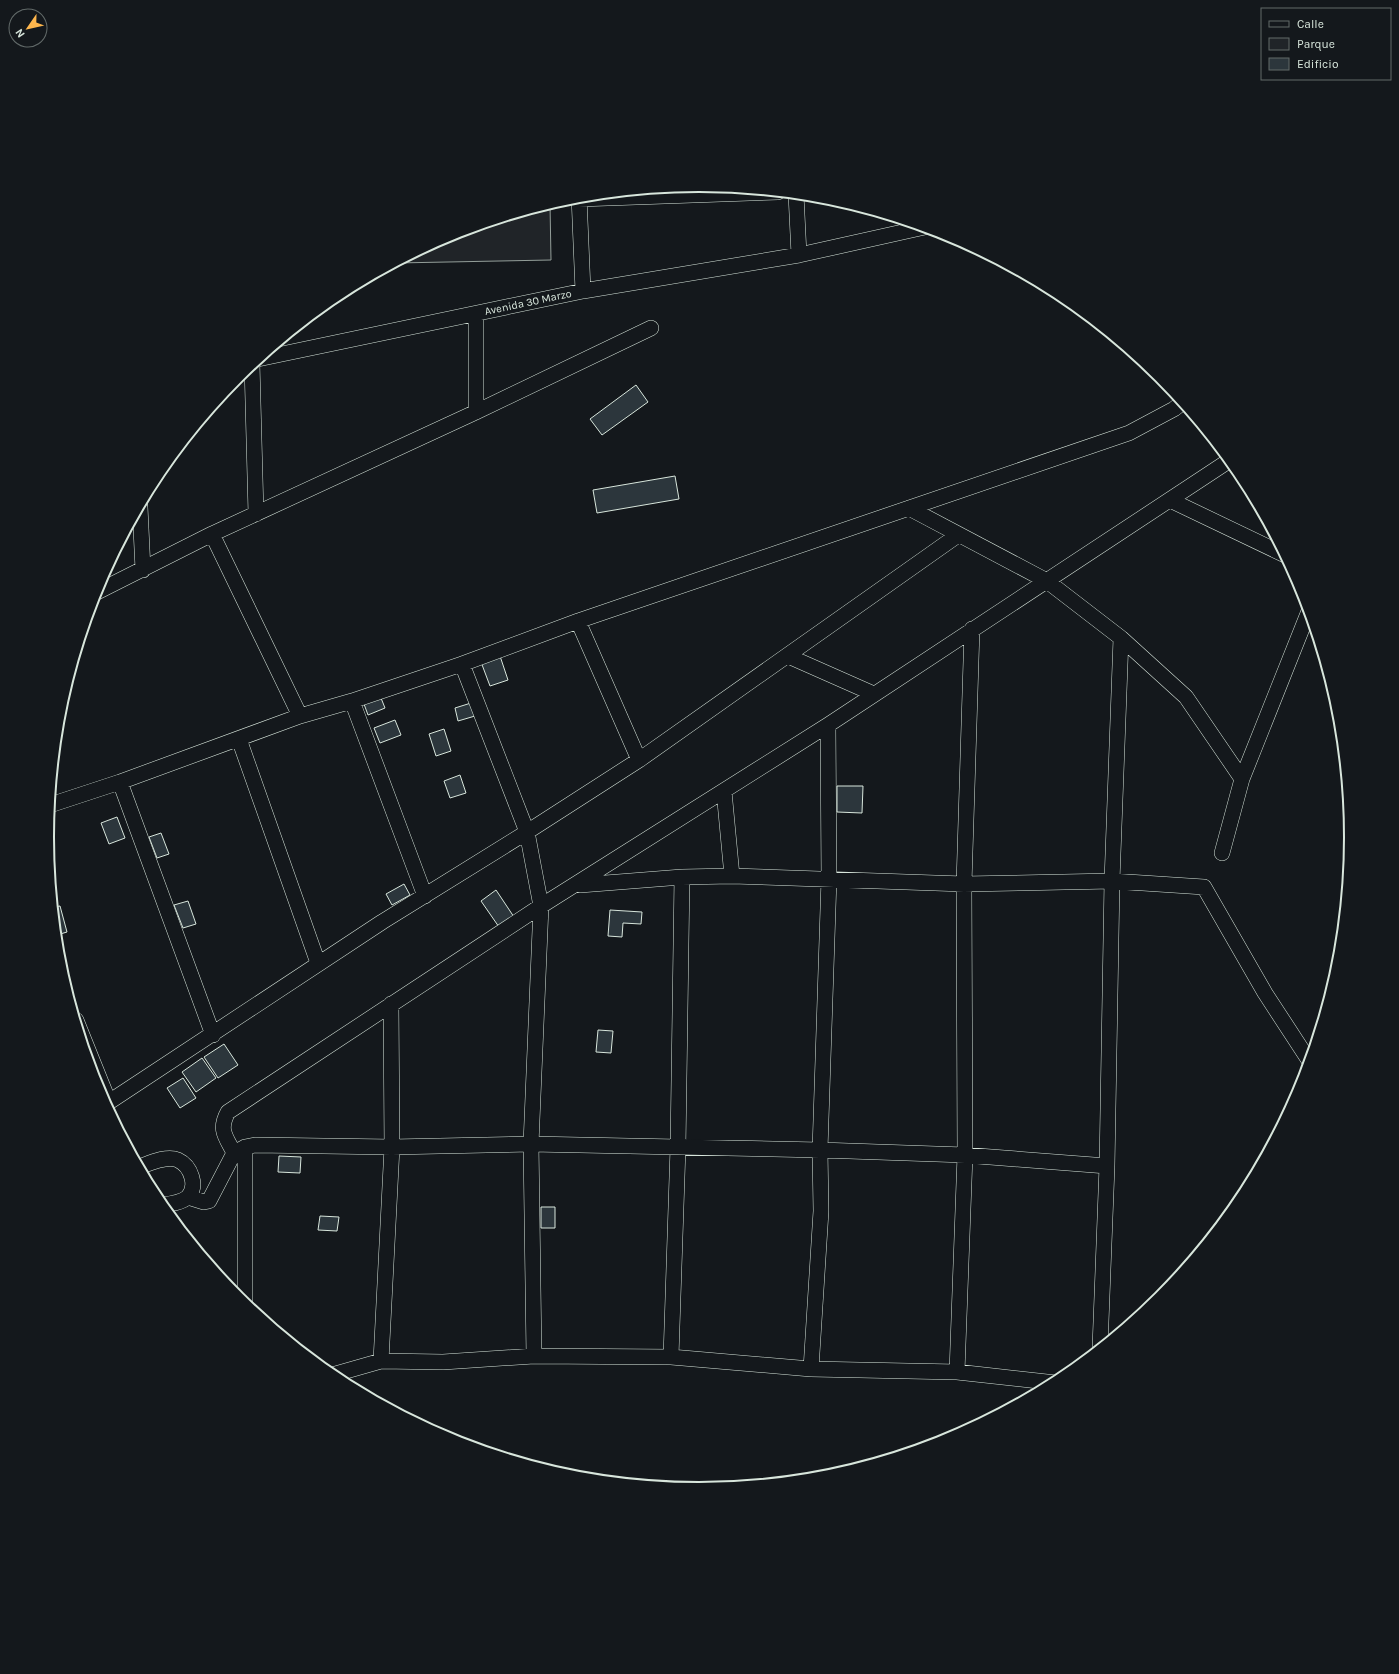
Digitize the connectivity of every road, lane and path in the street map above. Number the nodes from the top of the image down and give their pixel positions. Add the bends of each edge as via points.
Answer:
1 (743, 193) edge
2 (616, 197) edge
3 (796, 199) edge
4 (579, 203) edge
5 (915, 229) edge
6 (799, 255) junction
7 (583, 291) junction
8 (476, 314) junction
9 (651, 328) dead end
10 (269, 357) edge
11 (252, 372) edge
12 (1179, 405) edge
13 (476, 412) junction
14 (1225, 463) edge
15 (1170, 500) junction
16 (908, 508) junction
17 (140, 514) edge
18 (256, 514) junction
19 (212, 534) junction
20 (958, 535) junction
21 (1278, 552) edge
22 (143, 570) junction
23 (1047, 581) junction
24 (103, 590) edge
25 (1307, 619) edge
26 (578, 621) junction
27 (972, 629) junction
28 (1121, 638) junction
29 (788, 656) junction
30 (462, 664) junction
31 (874, 694) junction
32 (352, 701) junction
33 (300, 716) junction
34 (828, 725) junction
35 (239, 739) junction
36 (639, 760) junction
37 (1242, 779) junction
38 (120, 782) junction
39 (724, 791) junction
40 (55, 803) edge
41 (527, 832) junction
42 (1222, 853) dead end
43 (732, 876) junction
44 (682, 877) junction
45 (829, 878) junction
46 (1112, 881) junction
47 (964, 884) junction
48 (577, 885) junction
49 (425, 896) junction
50 (541, 906) junction
51 (318, 963) junction
52 (391, 1004) junction
53 (213, 1035) junction
54 (1306, 1056) edge
55 (111, 1101) edge
56 (531, 1144) junction
57 (392, 1147) junction
58 (678, 1147) junction
59 (240, 1150) junction
60 (820, 1150) junction
61 (965, 1155) junction
62 (143, 1165) edge
63 (1107, 1166) junction
64 (190, 1192) junction
65 (168, 1204) edge
66 (245, 1295) edge
67 (1100, 1342) edge
68 (534, 1356) junction
69 (671, 1357) junction
70 (381, 1361) junction
71 (811, 1369) junction
72 (957, 1372) junction
73 (340, 1373) edge
74 (1045, 1382) edge

1 - 2 street
3 - 6 street
4 - 7 street
5 - 6 street, Avenida 30 Marzo
6 - 7 street, Avenida 30 Marzo
7 - 8 street, Avenida 30 Marzo
8 - 10 street, Avenida 30 Marzo
8 - 13 street
9 - 13 street
11 - 18 street
12 - 16 street via 1129,432
13 - 18 street
14 - 15 street
15 - 21 street
15 - 23 street
16 - 20 street
16 - 26 street
17 - 22 street
18 - 19 street
19 - 22 street
19 - 33 street
20 - 23 street
20 - 29 street
22 - 24 street
23 - 27 street
23 - 28 street
25 - 37 street
26 - 30 street
26 - 36 street
27 - 31 street
27 - 47 street
28 - 37 street via 1186,697
28 - 46 street
29 - 31 street
29 - 36 street
30 - 32 street
30 - 41 street
31 - 34 street
32 - 33 street
32 - 49 street
33 - 35 street
34 - 39 street
34 - 45 street
35 - 38 street
35 - 51 street
36 - 41 street
37 - 42 street
38 - 40 street
38 - 53 street
39 - 43 street
39 - 48 street
41 - 49 street
41 - 50 street
43 - 44 street
43 - 45 street
44 - 48 street
44 - 58 street
45 - 47 street
45 - 60 street
46 - 47 street
46 - 54 street via 1204,887 1265,993
46 - 63 street
47 - 61 street
48 - 50 street
49 - 51 street
50 - 52 street
50 - 56 street
51 - 53 street
52 - 57 street
52 - 59 street via 228,1112 223,1122 223,1131
53 - 55 street
56 - 57 street
56 - 58 street
56 - 68 street
57 - 59 street via 255,1145
57 - 70 street
58 - 60 street
58 - 69 street
59 - 64 street via 209,1201 204,1202
59 - 66 street
60 - 61 street
60 - 71 street via 821,1211
61 - 63 street
61 - 72 street
62 - 64 street via 160,1160 178,1160 187,1167 192,1177
63 - 67 street
64 - 65 street via 179,1202
68 - 69 street
68 - 70 street via 443,1362
69 - 71 street
70 - 73 street
71 - 72 street
72 - 74 street

